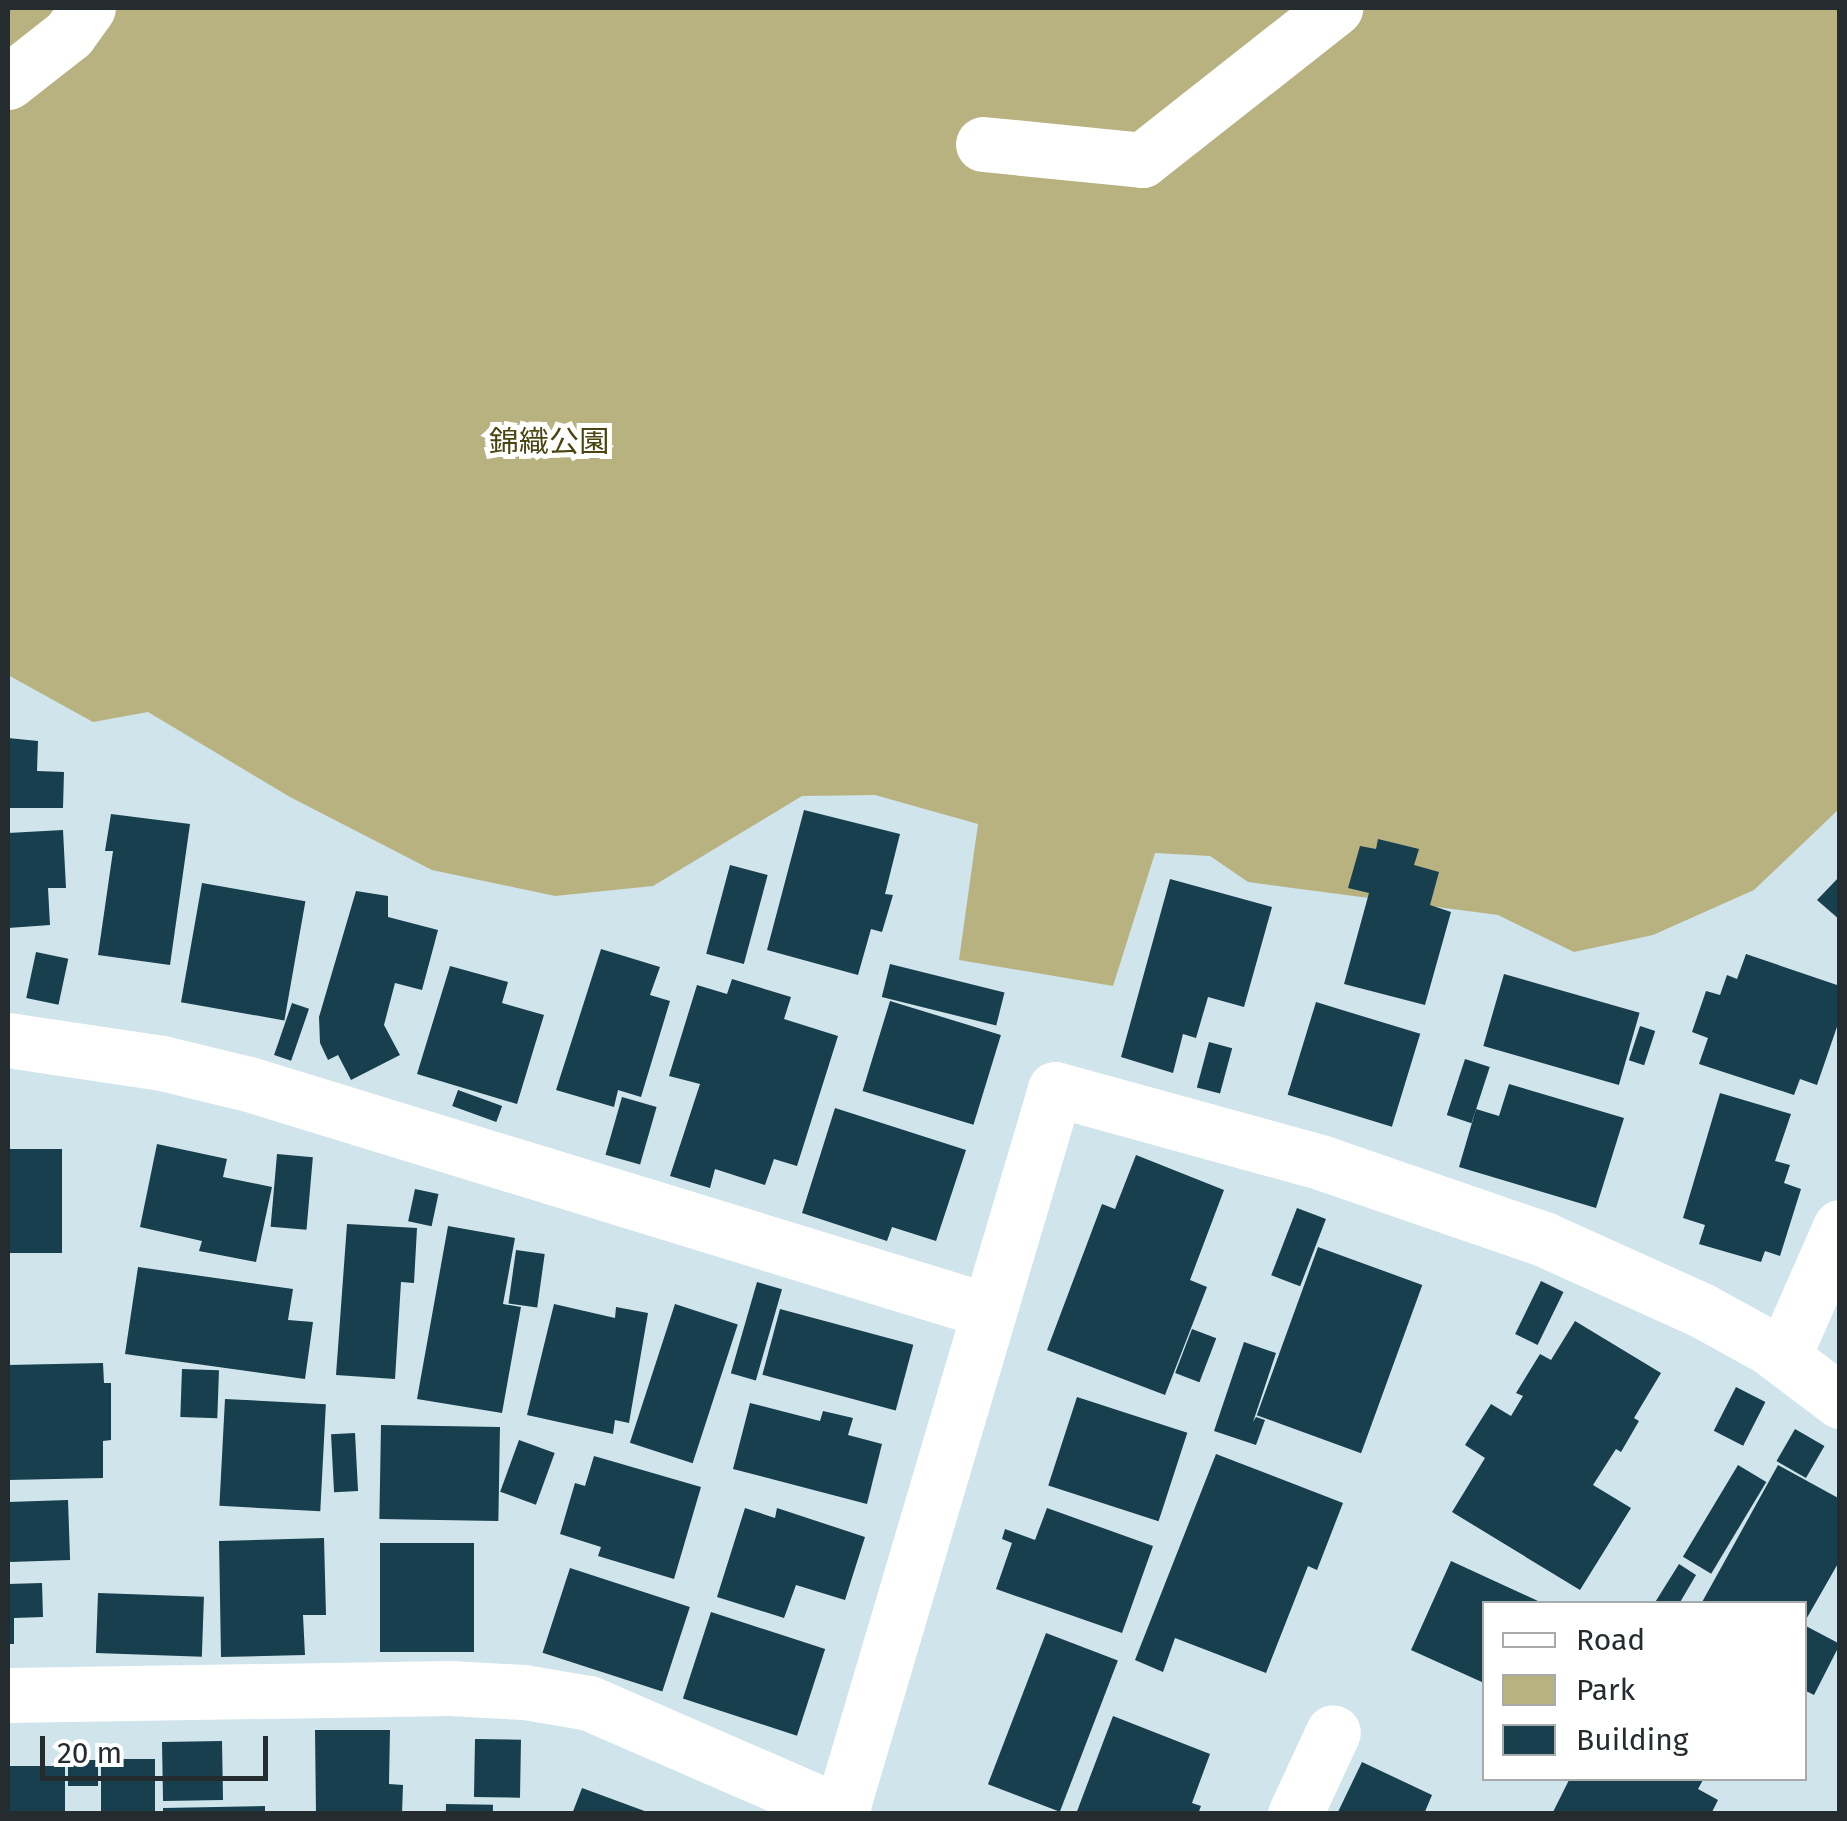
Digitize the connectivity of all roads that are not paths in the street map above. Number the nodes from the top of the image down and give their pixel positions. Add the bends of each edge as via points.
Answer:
1 (88, 8) edge
2 (1335, 8) edge
3 (8, 82) edge
4 (983, 144) dead end
5 (8, 1040) edge
6 (1840, 1227) edge
7 (989, 1311) junction
8 (1783, 1357) junction
9 (1840, 1400) edge
10 (8, 1695) edge
11 (1333, 1732) dead end
12 (842, 1813) edge
13 (1295, 1814) edge

1 - 3 street via 69,34
2 - 4 street via 1142,160
5 - 7 street via 162,1063 248,1084
6 - 8 street
7 - 8 street via 1054,1090 1458,1207 1620,1271
7 - 12 street
8 - 9 street
10 - 12 street via 524,1692 589,1703
11 - 13 street

